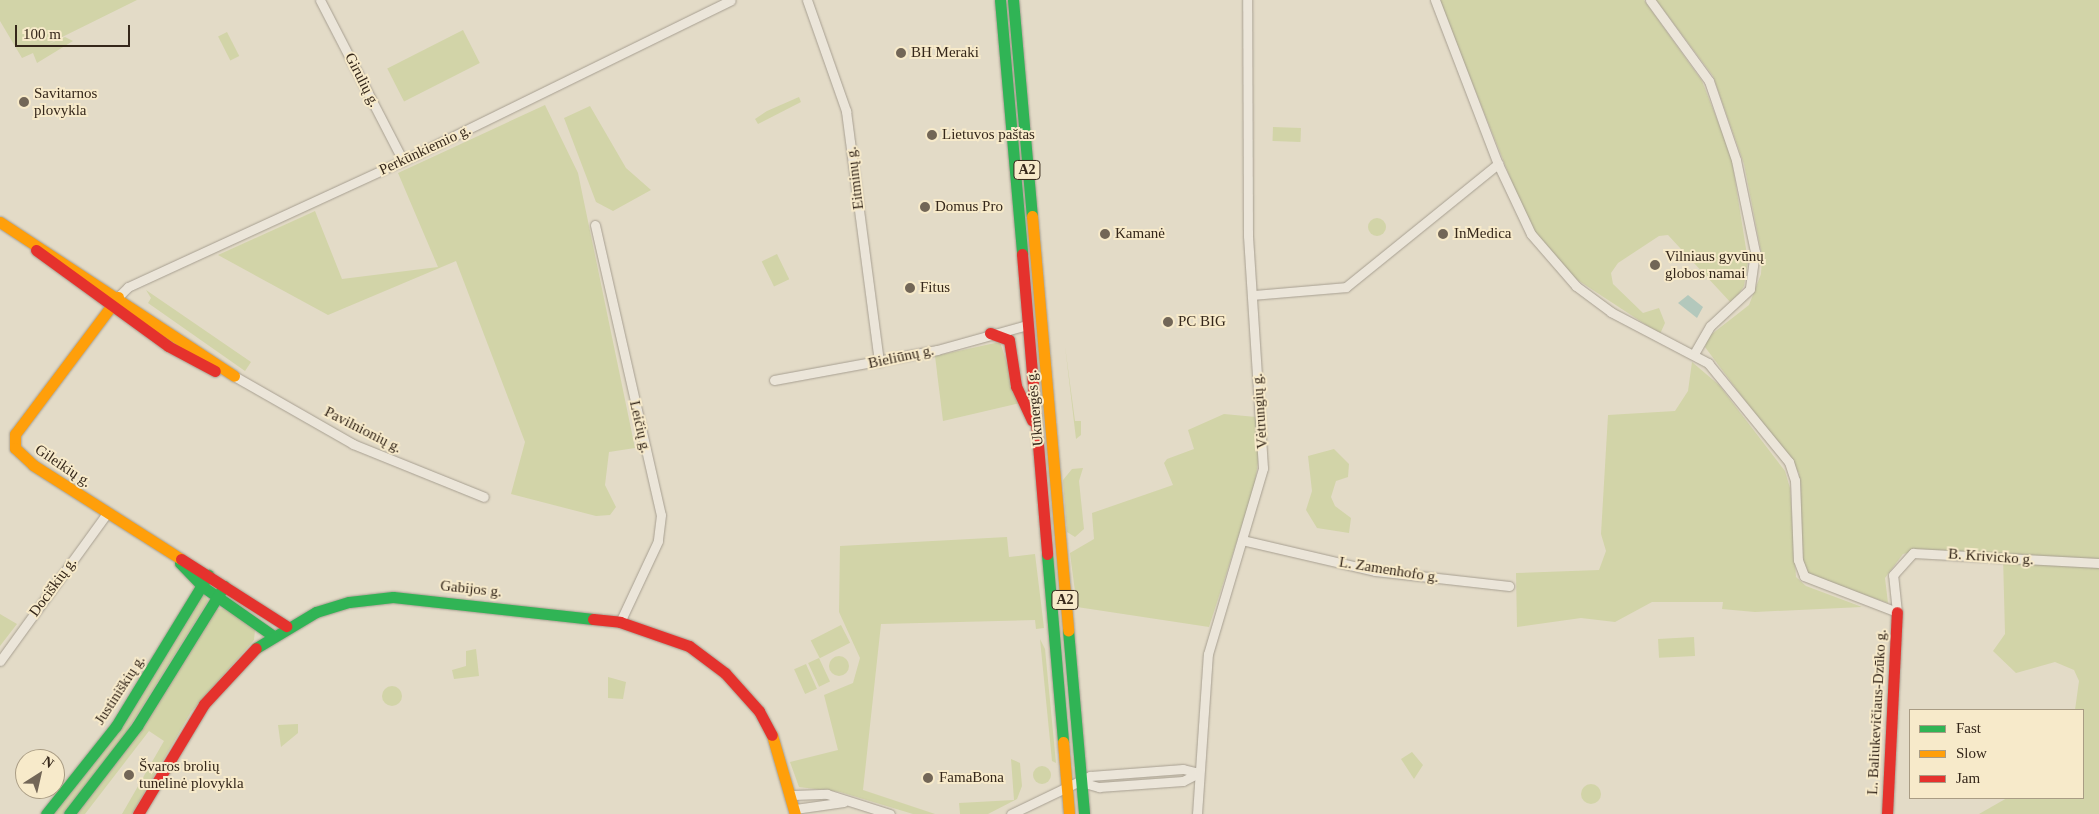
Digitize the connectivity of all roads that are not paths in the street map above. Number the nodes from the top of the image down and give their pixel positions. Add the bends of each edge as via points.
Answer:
1 (320, 0) edge
2 (731, 0) edge
3 (807, 0) edge
4 (1000, 0) edge
5 (1013, 0) edge
6 (1247, 0) edge
7 (1435, 0) edge
8 (1650, 0) edge
9 (403, 161) junction
10 (1498, 164) junction
11 (0, 222) edge
12 (595, 225) dead end
13 (29, 242) junction
14 (1253, 295) junction
15 (118, 297) junction
16 (111, 307) junction
17 (1042, 319) junction
18 (1027, 325) junction
19 (990, 333) junction
20 (1694, 354) junction
21 (879, 362) junction
22 (234, 376) junction
23 (774, 380) dead end
24 (1037, 434) junction
25 (484, 497) dead end
26 (107, 513) junction
27 (1242, 540) junction
28 (177, 559) junction
29 (2099, 563) edge
30 (208, 576) junction
31 (202, 586) junction
32 (224, 586) junction
33 (1509, 586) dead end
34 (218, 597) junction
35 (1897, 612) junction
36 (620, 622) junction
37 (286, 626) junction
38 (272, 635) junction
39 (0, 661) edge
40 (1199, 773) junction
41 (1081, 782) junction
42 (1067, 785) junction
43 (793, 795) junction
44 (844, 802) junction
45 (795, 811) edge
46 (46, 814) edge
47 (69, 814) edge
48 (138, 814) edge
49 (890, 814) edge
50 (1011, 814) edge
51 (1068, 814) edge
52 (1084, 814) edge
53 (1197, 814) edge
54 (1887, 814) edge

1 - 9 street, Girulių g.
2 - 9 street, Perkūnkiemio g.
3 - 21 street, Eitminų g. via 846,111
4 - 18 main road, Ukmergės g. / A2
5 - 17 main road, Ukmergės g. / A2
6 - 14 street, Vėtrungių g. via 1247,211
7 - 10 street, L. Baliukevičiaus-Dzūko g.
8 - 20 street via 1709,81 1736,160 1755,252 1752,281 1744,299 1710,326
9 - 15 street, Perkūnkiemio g. via 128,287
10 - 14 street via 1346,286
10 - 20 street, L. Baliukevičiaus-Dzūko g. via 1531,234 1576,286 1629,324
11 - 13 main road, Pavilnionių g.
12 - 36 street, Leičių g. via 661,516 658,541
13 - 15 main road, Pavilnionių g.
13 - 16 main road, Pavilnionių g. via 52,265
14 - 27 street, Vėtrungių g. via 1264,451 1260,482
15 - 16 main road, Gileikių g.
15 - 22 main road, Pavilnionių g.
16 - 22 main road, Pavilnionių g. via 182,355
16 - 26 main road, Gileikių g. via 16,434 14,442 19,454
17 - 18 main road
17 - 41 main road, Ukmergės g. / A2
18 - 19 street, Bieliūnų g.
18 - 24 main road, Ukmergės g. / A2
19 - 21 street, Bieliūnų g.
19 - 24 main road via 1009,340 1016,386
20 - 35 street, L. Baliukevičiaus-Dzūko g. via 1715,370 1789,462 1795,480 1801,573 1814,583
21 - 23 street, Bieliūnų g.
22 - 25 street, Pavilnionių g. via 353,444
24 - 42 main road, Ukmergės g. / A2
26 - 28 main road, Gileikių g.
26 - 39 street, Dociškių g.
27 - 33 street, L. Zamenhofo g. via 1375,571
27 - 40 street, Vėtrungių g. via 1208,654
28 - 30 main road, Gileikių g.
28 - 31 main road, Gileikių g.
29 - 35 street, B. Krivicko g. via 1913,553 1893,575
30 - 31 main road, Justiniškių g.
30 - 32 main road, Gileikių g.
31 - 34 main road, Gileikių g.
31 - 46 main road, Justiniškių g. via 116,726
32 - 34 main road
32 - 37 main road, Gileikių g.
34 - 38 main road, Gileikių g.
34 - 47 main road via 137,726
35 - 54 main road, L. Baliukevičiaus-Dzūko g.
36 - 37 main road, Gabijos g. via 393,598 333,606
36 - 43 main road, Gabijos g. via 676,640 725,673 772,733
37 - 38 main road, Gabijos g.
38 - 48 main road, Gabijos g. via 218,685
40 - 41 street via 1183,769 1138,771 1098,775
40 - 53 street, Vėtrungių g.
41 - 42 street
41 - 52 main road, Ukmergės g. / A2
42 - 50 street
42 - 51 main road, Ukmergės g. / A2
43 - 44 street via 827,794
43 - 45 main road, Gabijos g.
44 - 45 street
44 - 49 street

